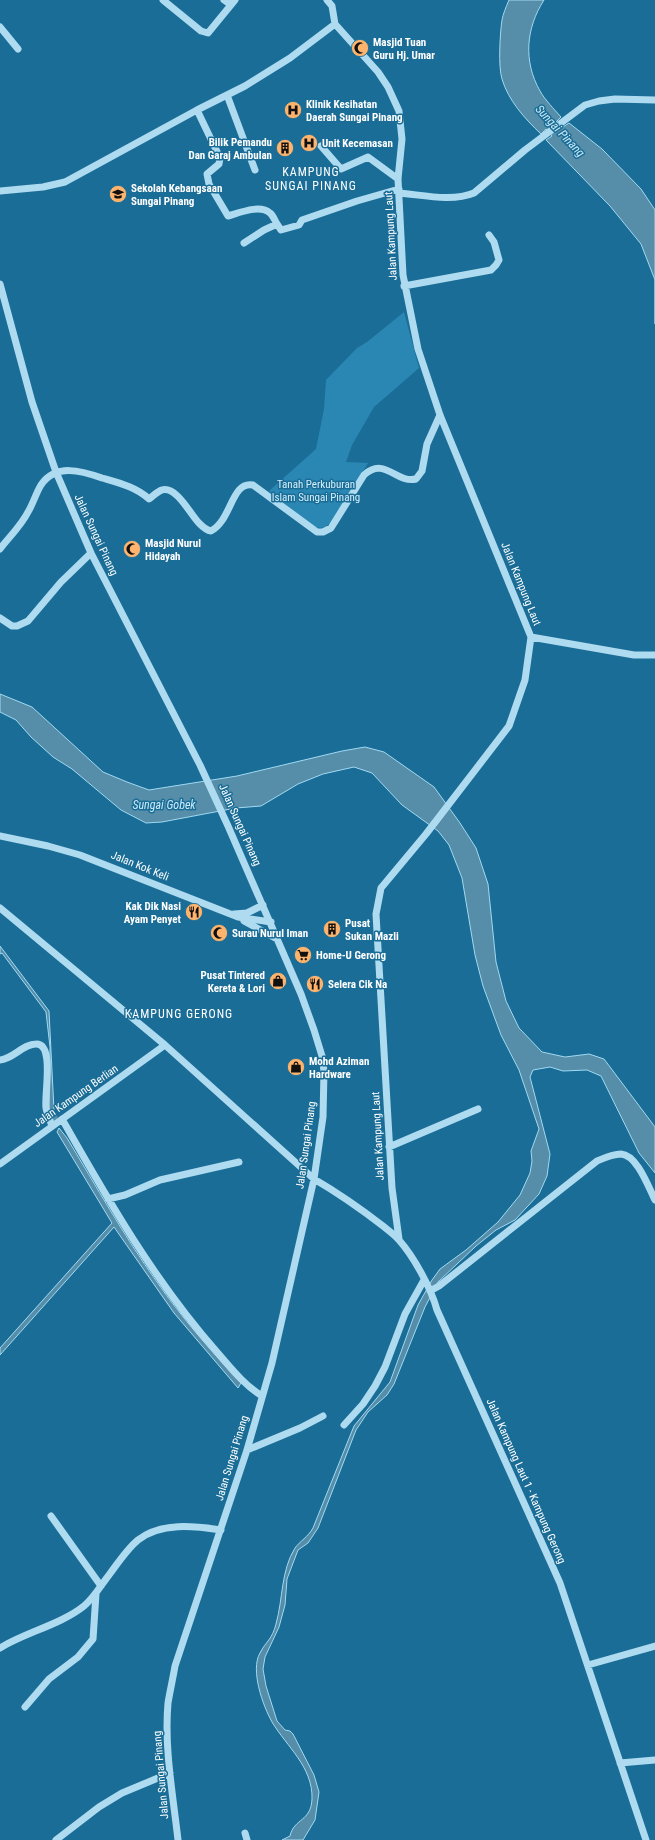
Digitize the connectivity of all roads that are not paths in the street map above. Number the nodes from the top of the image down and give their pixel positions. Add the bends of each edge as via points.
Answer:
1 (163, 0) edge
2 (224, 0) edge
3 (327, 0) edge
4 (233, 2) edge
5 (334, 3) edge
6 (335, 24) junction
7 (0, 27) edge
8 (18, 49) dead end
9 (227, 95) junction
10 (655, 100) edge
11 (197, 110) junction
12 (321, 146) dead end
13 (256, 170) dead end
14 (398, 179) junction
15 (0, 191) edge
16 (399, 191) junction
17 (277, 224) junction
18 (489, 235) dead end
19 (244, 243) dead end
20 (0, 284) edge
21 (404, 286) junction
22 (440, 415) junction
23 (56, 472) junction
24 (0, 549) edge
25 (91, 553) junction
26 (0, 618) edge
27 (531, 637) junction
28 (655, 655) edge
29 (0, 836) edge
30 (263, 905) junction
31 (0, 908) edge
32 (230, 914) junction
33 (238, 917) junction
34 (271, 922) junction
35 (277, 939) junction
36 (165, 1045) junction
37 (0, 1060) edge
38 (478, 1109) dead end
39 (62, 1120) junction
40 (52, 1126) junction
41 (389, 1147) junction
42 (239, 1162) dead end
43 (0, 1164) edge
44 (314, 1178) junction
45 (108, 1199) junction
46 (655, 1200) edge
47 (399, 1239) junction
48 (425, 1281) junction
49 (430, 1290) junction
50 (262, 1396) junction
51 (323, 1416) dead end
52 (344, 1425) dead end
53 (247, 1450) junction
54 (51, 1516) dead end
55 (221, 1530) junction
56 (101, 1586) junction
57 (96, 1594) junction
58 (655, 1646) edge
59 (0, 1648) edge
60 (588, 1665) junction
61 (25, 1706) dead end
62 (655, 1760) edge
63 (620, 1763) junction
64 (170, 1773) junction
65 (56, 1840) edge
66 (178, 1840) edge
67 (646, 1840) edge

1 - 4 street via 201,31 208,33
2 - 4 street
3 - 5 street
5 - 6 street
6 - 9 street via 290,58
6 - 14 street, Jalan Kampung Laut via 378,72 399,112 402,139
7 - 8 street
9 - 11 street
9 - 13 street
10 - 16 street via 599,101 585,105 467,196
11 - 15 street via 65,182
11 - 17 street via 220,158 219,164 207,174 209,184 228,216 249,210 262,210 270,213
12 - 14 street via 341,169 368,157
14 - 16 street, Jalan Kampung Laut
16 - 17 street via 357,201 281,230
16 - 21 street, Jalan Kampung Laut
17 - 19 street
18 - 21 street via 494,242 499,260 491,270
20 - 23 street, Jalan Sungai Pinang via 32,402
21 - 22 street, Jalan Kampung Laut via 418,349
22 - 23 street via 427,444 422,471 416,479 411,480 380,468 369,470 331,528 323,532 317,532 254,485 248,484 238,490 228,512 211,531 206,530 189,512 173,490 160,490 149,499 131,487 77,470
22 - 27 street, Jalan Kampung Laut
23 - 24 street via 41,485 27,514
23 - 25 street, Jalan Sungai Pinang
25 - 26 street via 61,582 28,621 12,626
25 - 30 street, Jalan Sungai Pinang via 200,765
27 - 28 street via 634,655
27 - 41 street, Jalan Kampung Laut via 525,680 509,726 381,888 376,914
29 - 32 street, Jalan Kok Keli via 80,855
30 - 32 street via 247,913
30 - 34 street, Jalan Sungai Pinang
31 - 36 street, Jalan Kampung Laut 1 - Kampung Gerong
32 - 33 street, Jalan Kok Keli
33 - 34 street, Jalan Kok Keli
33 - 35 street
34 - 35 street, Jalan Sungai Pinang
35 - 44 street, Jalan Sungai Pinang via 303,1001 322,1056 323,1117
36 - 39 street, Jalan Kampung Berlian
36 - 44 street, Jalan Kampung Laut 1 - Kampung Gerong
37 - 40 street via 33,1044 43,1047 47,1057 45,1107
38 - 41 street
39 - 40 street, Jalan Kampung Berlian
39 - 45 street
40 - 43 street, Jalan Kampung Berlian
41 - 47 street, Jalan Kampung Laut
42 - 45 street via 160,1180 125,1196
44 - 47 street, Jalan Kampung Laut 1 - Kampung Gerong
44 - 50 street, Jalan Sungai Pinang via 272,1363
45 - 50 street via 166,1288 202,1335 249,1388
46 - 49 street via 636,1163 629,1156 620,1154 597,1161 439,1286
47 - 48 street, Jalan Kampung Laut 1 - Kampung Gerong
48 - 49 street, Jalan Kampung Laut 1 - Kampung Gerong
48 - 52 street via 405,1314 375,1386
49 - 60 street, Jalan Kampung Laut 1 - Kampung Gerong via 552,1563
50 - 53 street, Jalan Sungai Pinang
51 - 53 street
53 - 55 street, Jalan Sungai Pinang
54 - 56 street
55 - 56 street via 198,1526 179,1527 147,1534 125,1554
55 - 64 street, Jalan Sungai Pinang via 175,1666 168,1702
56 - 57 street
57 - 59 street via 72,1614
57 - 61 street via 93,1639 78,1657 49,1679
58 - 60 street
60 - 63 street, Jalan Kampung Laut 1 - Kampung Gerong
62 - 63 street
63 - 67 street, Jalan Kampung Laut 1 - Kampung Gerong
64 - 65 street via 122,1793
64 - 66 street, Jalan Sungai Pinang

